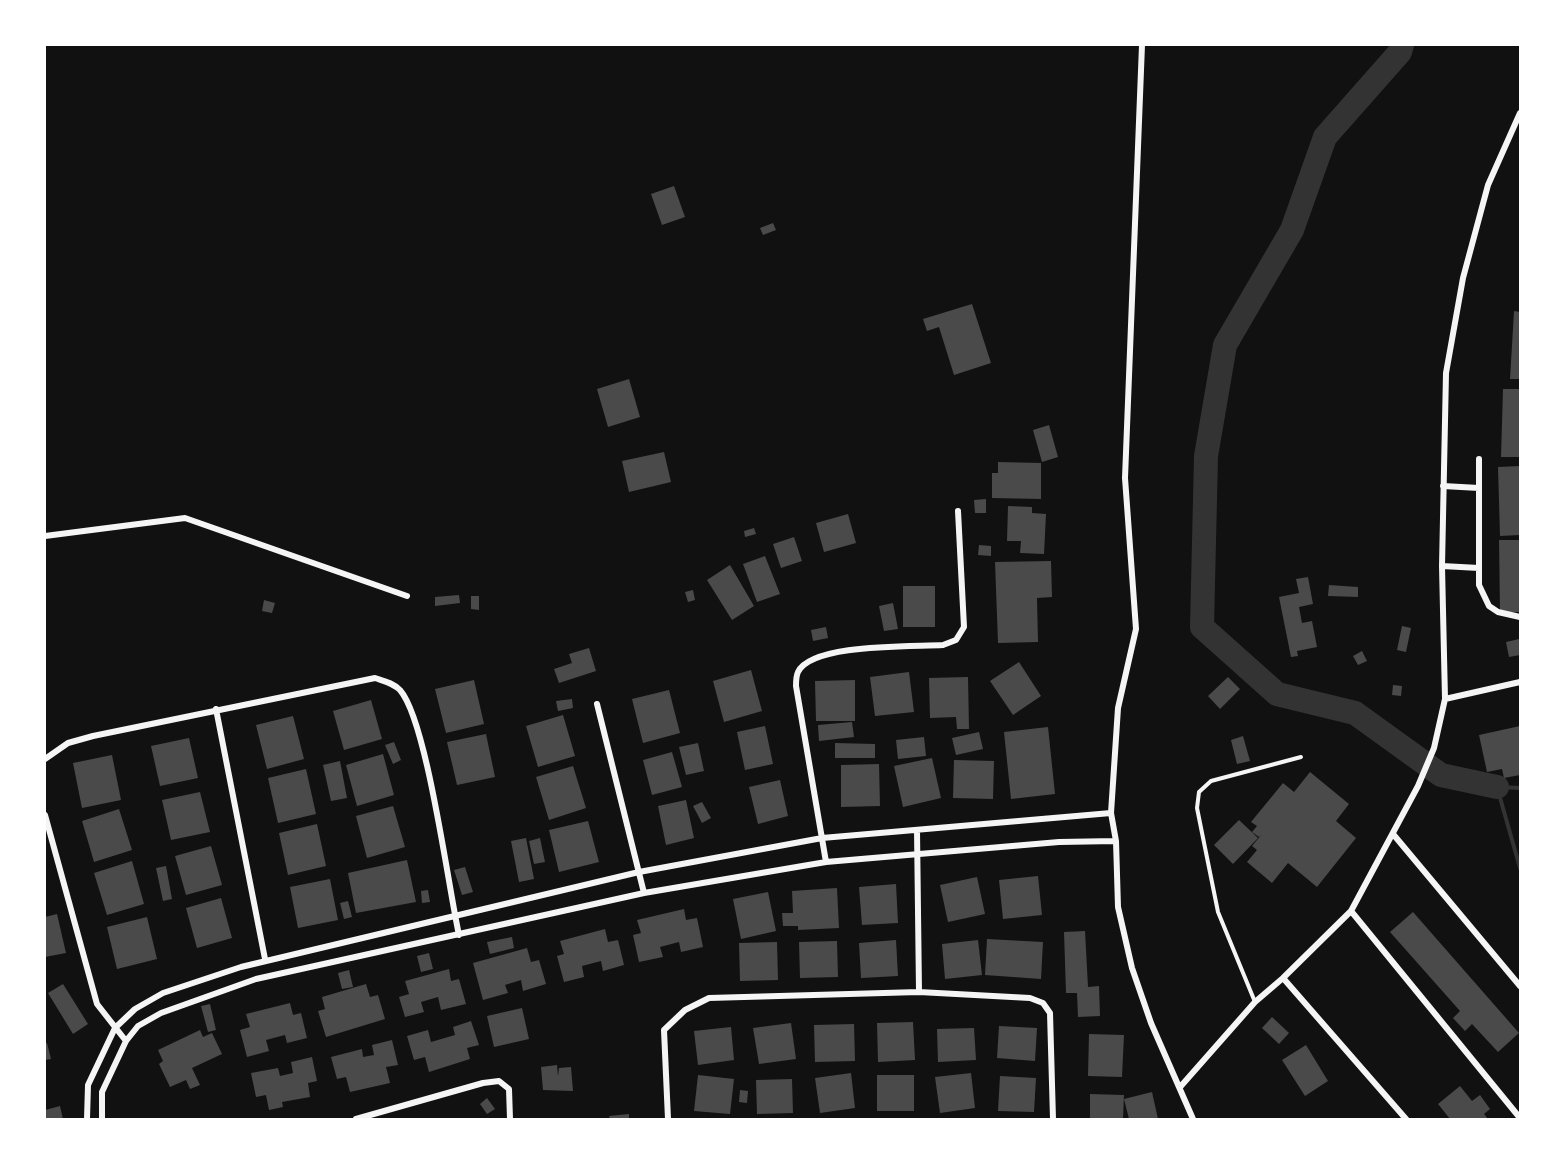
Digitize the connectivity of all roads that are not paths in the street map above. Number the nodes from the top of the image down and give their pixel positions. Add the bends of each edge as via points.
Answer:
1 (1142, 45) edge
2 (1520, 113) edge
3 (1479, 459) dead end
4 (1443, 486) junction
5 (1479, 488) junction
6 (958, 511) dead end
7 (45, 536) edge
8 (1442, 566) junction
9 (1479, 568) junction
10 (407, 596) dead end
11 (1520, 617) edge
12 (1520, 682) edge
13 (1445, 699) junction
14 (597, 704) dead end
15 (216, 709) junction
16 (1301, 757) dead end
17 (45, 759) edge
18 (1111, 813) junction
19 (45, 815) edge
20 (917, 830) junction
21 (1393, 834) junction
22 (822, 838) junction
23 (1116, 841) junction
24 (917, 853) junction
25 (826, 862) junction
26 (639, 872) junction
27 (644, 893) junction
28 (1351, 911) junction
29 (455, 916) junction
30 (459, 935) junction
31 (265, 959) junction
32 (1283, 978) junction
33 (1520, 986) edge
34 (919, 992) junction
35 (1255, 1002) junction
36 (115, 1028) junction
37 (126, 1041) junction
38 (1180, 1086) junction
39 (1520, 1118) edge
40 (87, 1119) edge
41 (102, 1119) edge
42 (356, 1119) edge
43 (510, 1119) edge
44 (668, 1119) edge
45 (1053, 1119) edge
46 (1193, 1119) edge
47 (1406, 1119) edge

1 - 18 street via 1125,478 1136,629 1118,708
2 - 4 street via 1488,185 1463,278 1446,373
3 - 5 street
4 - 5 street
4 - 8 street
5 - 9 street
6 - 22 street via 964,627 956,640 943,645 839,651 817,657 797,673
7 - 10 street via 185,518
8 - 9 street
8 - 13 street
9 - 11 street via 1479,585 1489,606
12 - 13 street
13 - 21 street via 1434,748
14 - 26 street
15 - 17 street via 68,743
15 - 29 street via 375,678 400,690 408,703 425,760
15 - 31 street
16 - 35 lane via 1211,781 1199,792 1197,808 1218,912
18 - 20 street
18 - 23 street
19 - 36 street via 97,1004
20 - 22 street
20 - 24 street
21 - 28 street
21 - 33 street
22 - 25 street
22 - 26 street
23 - 24 street
23 - 38 street via 1118,907 1132,968 1151,1023
24 - 25 street
24 - 34 street
25 - 27 street
26 - 27 street
26 - 29 street
27 - 30 street
28 - 32 street
28 - 39 street
29 - 30 street
29 - 31 street
30 - 37 street via 256,979 161,1013 138,1026
31 - 36 street via 163,993 135,1009
32 - 35 street
32 - 47 street
34 - 44 street via 709,998 685,1010 664,1030
34 - 45 street via 1030,998 1043,1003 1050,1013
35 - 38 street
36 - 37 street
36 - 40 street via 88,1085
37 - 41 street via 102,1092
38 - 46 street
42 - 43 street via 499,1081 508,1089

